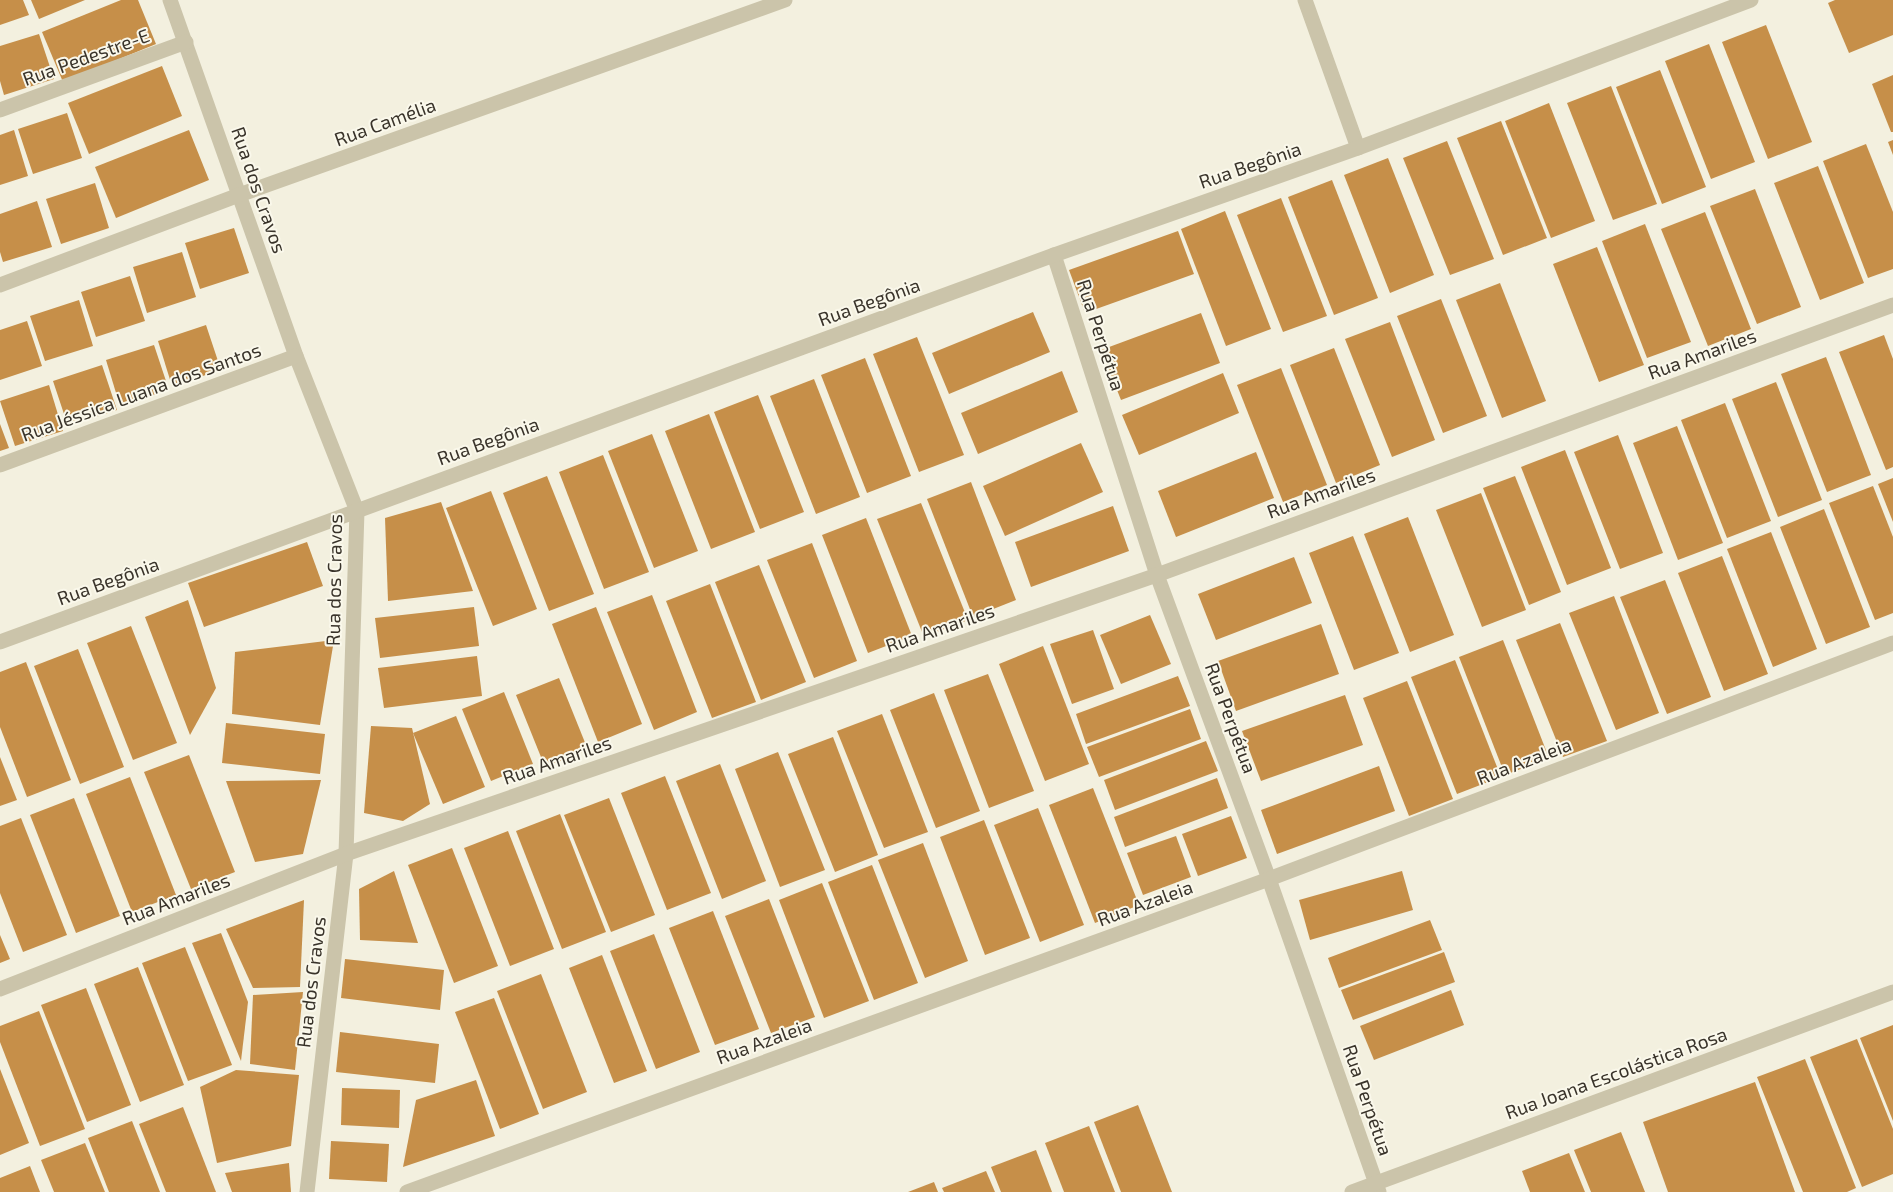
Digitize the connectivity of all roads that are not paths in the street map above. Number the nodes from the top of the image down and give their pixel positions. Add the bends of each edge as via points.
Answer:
1 (170, 0) edge
2 (785, 0) edge
3 (1305, 0) edge
4 (1751, 0) edge
5 (186, 42) junction
6 (0, 110) edge
7 (1358, 148) junction
8 (239, 195) junction
9 (1054, 255) junction
10 (0, 285) edge
11 (1893, 305) edge
12 (296, 356) junction
13 (0, 465) edge
14 (357, 511) junction
15 (1157, 575) junction
16 (0, 642) edge
17 (1893, 643) edge
18 (346, 854) junction
19 (1269, 879) junction
20 (0, 989) edge
21 (1893, 992) edge
22 (1378, 1188) edge
23 (307, 1192) edge
24 (407, 1192) edge
25 (1352, 1192) edge

1 - 5 street, Rua dos Cravos
2 - 8 street, Rua Camélia
3 - 7 street
4 - 7 street, Rua Begônia
5 - 6 street, Rua Pedestre-E
5 - 8 street, Rua dos Cravos
7 - 9 street, Rua Begônia
8 - 10 street, Rua Camélia
8 - 12 street, Rua dos Cravos
9 - 14 street, Rua Begônia
9 - 15 street, Rua Perpétua
11 - 15 street, Rua Amariles
12 - 13 street, Rua Jéssica Luana dos Santos
12 - 14 street, Rua dos Cravos
14 - 16 street, Rua Begônia
14 - 18 street, Rua dos Cravos
15 - 18 street, Rua Amariles
15 - 19 street, Rua Perpétua
17 - 19 street, Rua Azaleia
18 - 20 street, Rua Amariles
18 - 23 street, Rua dos Cravos
19 - 22 street, Rua Perpétua
19 - 24 street, Rua Azaleia
21 - 22 street, Rua Joana Escolástica Rosa
22 - 25 street, Rua Joana Escolástica Rosa

